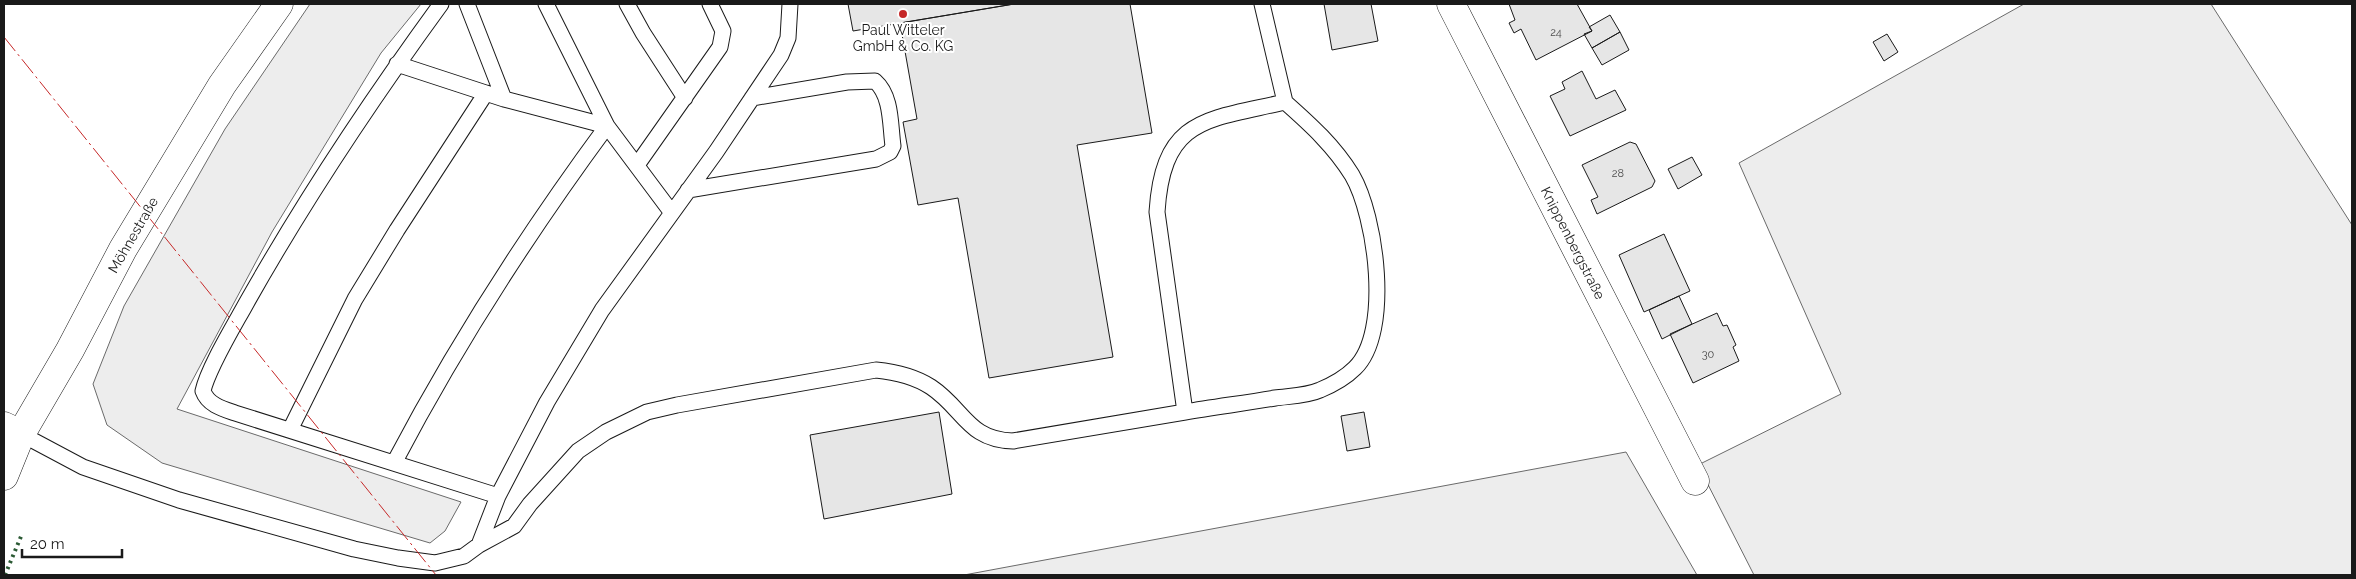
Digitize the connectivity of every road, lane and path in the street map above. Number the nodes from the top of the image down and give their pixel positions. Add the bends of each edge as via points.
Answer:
1 (279, 4) edge
2 (441, 4) edge
3 (467, 4) edge
4 (546, 4) edge
5 (627, 4) edge
6 (710, 4) edge
7 (790, 4) edge
8 (1262, 4) edge
9 (1451, 4) edge
10 (398, 64) junction
11 (486, 93) junction
12 (685, 98) junction
13 (752, 98) junction
14 (504, 99) junction
15 (1285, 102) junction
16 (607, 126) junction
17 (637, 165) junction
18 (688, 190) junction
19 (672, 213) junction
20 (1185, 412) junction
21 (12, 430) edge
22 (290, 430) junction
23 (394, 463) junction
24 (4, 476) edge
25 (1696, 481) dead end
26 (498, 496) junction
27 (479, 544) junction

1 - 21 main road, Möhnestraße via 222,86 123,249 70,350
2 - 10 lane
3 - 14 lane
4 - 16 lane
5 - 12 lane
6 - 12 lane via 723,31 720,47
7 - 13 lane via 788,38 781,55
8 - 15 lane
9 - 25 main road, Knippenbergstraße
10 - 11 lane
10 - 22 lane via 272,257 205,384 205,397 213,404
11 - 14 lane
11 - 22 lane via 355,299
12 - 17 lane
13 - 18 lane
13 - 18 lane via 847,82 875,81 883,88 887,100 893,146 890,152 876,159
14 - 16 lane
15 - 20 lane via 1215,118 1195,126 1180,139 1164,168 1157,212
15 - 20 lane via 1332,146 1363,198 1374,247 1376,292 1375,322 1369,348 1356,367 1319,391
16 - 17 lane
16 - 23 lane via 563,185 465,337
17 - 19 lane
18 - 19 lane
19 - 26 lane via 602,310 547,402
20 - 27 lane via 998,441 983,436 926,384 899,373 876,370 677,405 647,412 606,432 578,451 514,526
21 - 24 main road, Möhnestraße
21 - 27 lane via 83,467 179,500 354,549 435,563 464,556
22 - 23 lane
23 - 26 lane
26 - 27 lane

